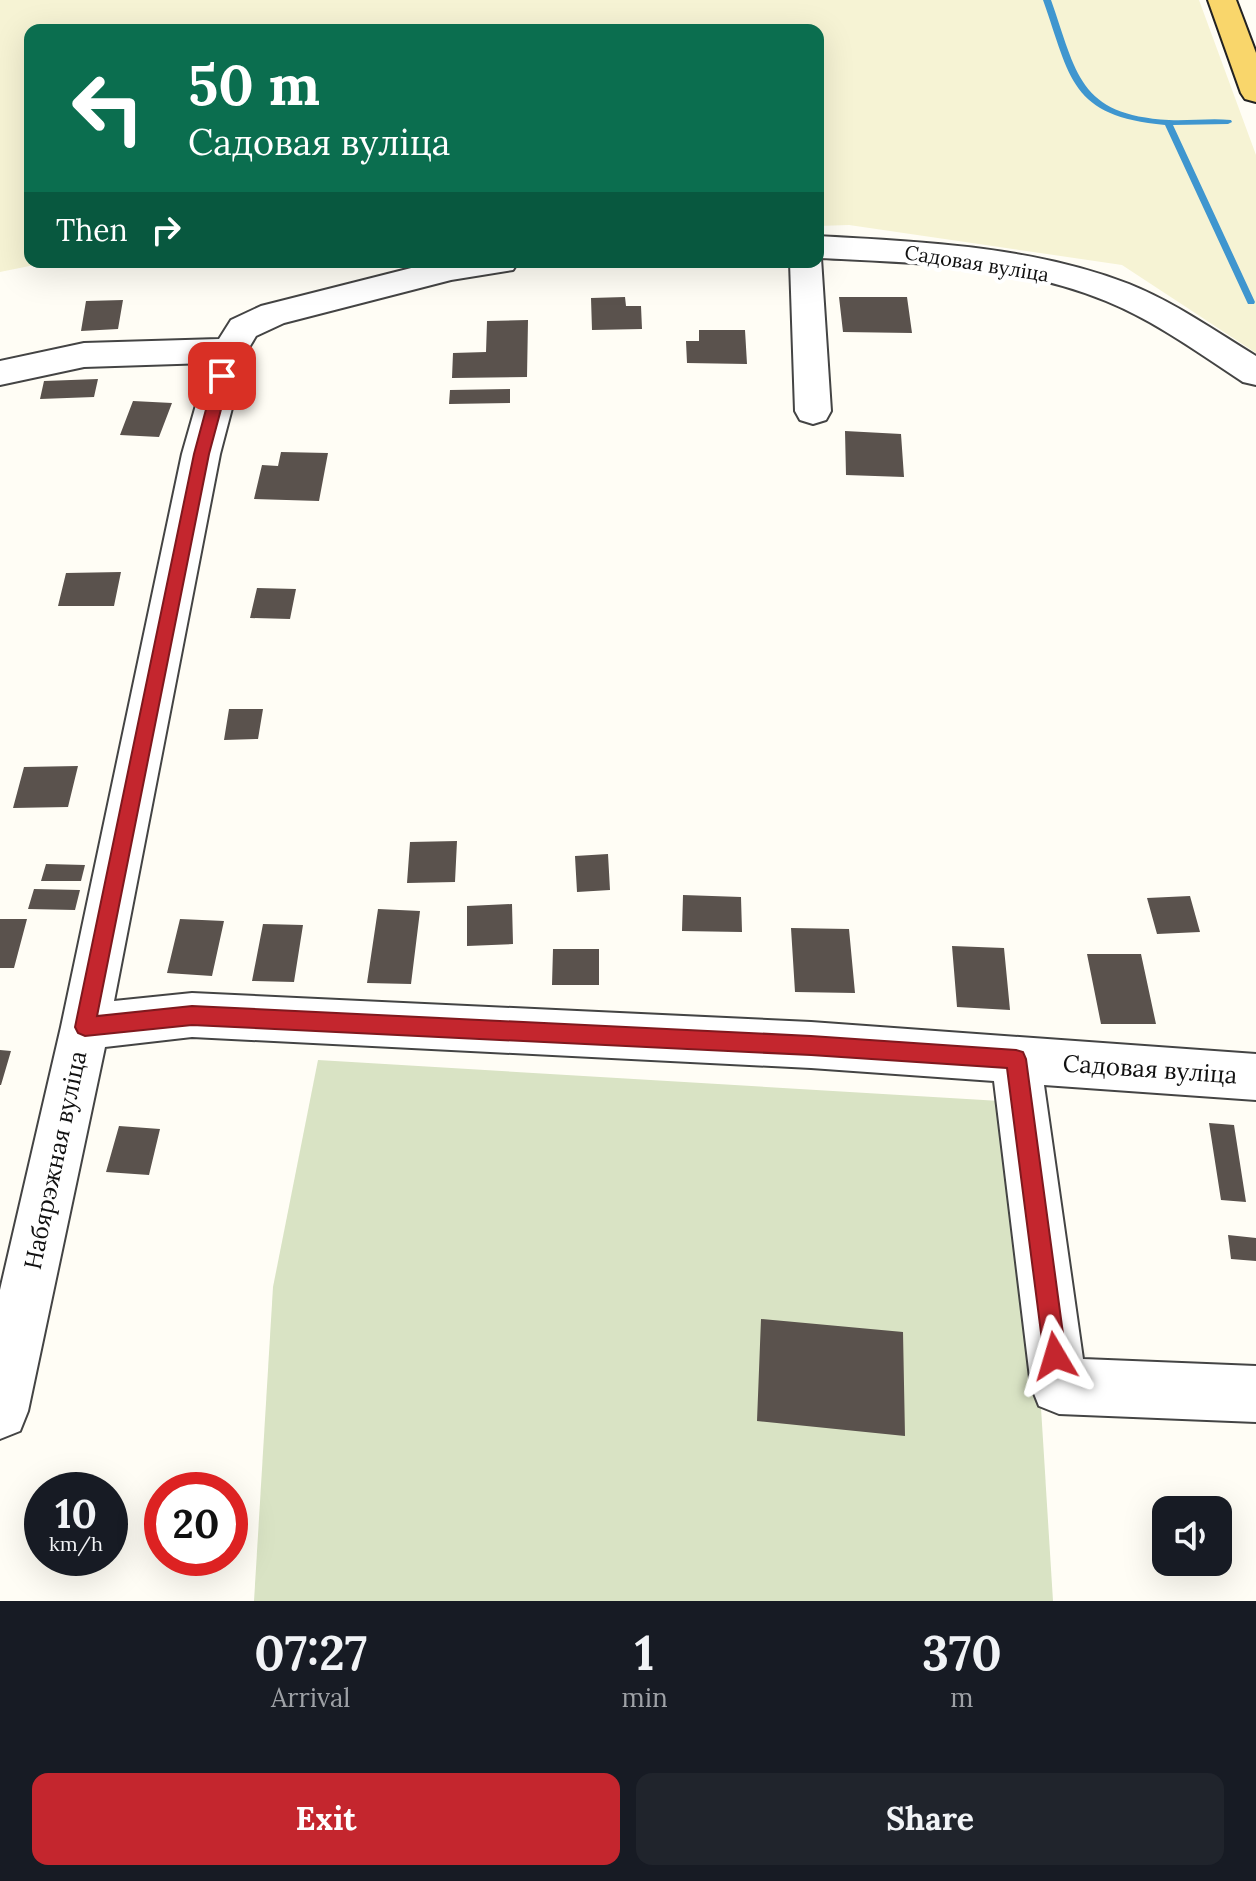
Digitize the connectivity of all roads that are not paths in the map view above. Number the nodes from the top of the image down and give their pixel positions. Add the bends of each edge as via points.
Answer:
1 (1222, 0) edge
2 (1256, 93) edge
3 (824, 247) edge
4 (458, 268) edge
5 (807, 268) edge
6 (229, 351) junction
7 (0, 373) edge
8 (1256, 373) edge
9 (813, 411) dead end
10 (85, 1027) junction
11 (1016, 1059) junction
12 (1256, 1077) edge
13 (1256, 1394) edge
14 (0, 1411) edge

1 - 2 main road
3 - 8 street, Садовая вуліца via 911,252 1038,270 1118,293
4 - 6 street, Набярэжная вуліца via 273,314 243,328
5 - 9 street
6 - 7 street via 84,354 32,361
6 - 10 street, Набярэжная вуліца via 201,454
10 - 11 street, Садовая вуліца via 192,1015
10 - 14 street, Набярэжная вуліца
11 - 12 street, Садовая вуліца
11 - 13 street via 1059,1386

